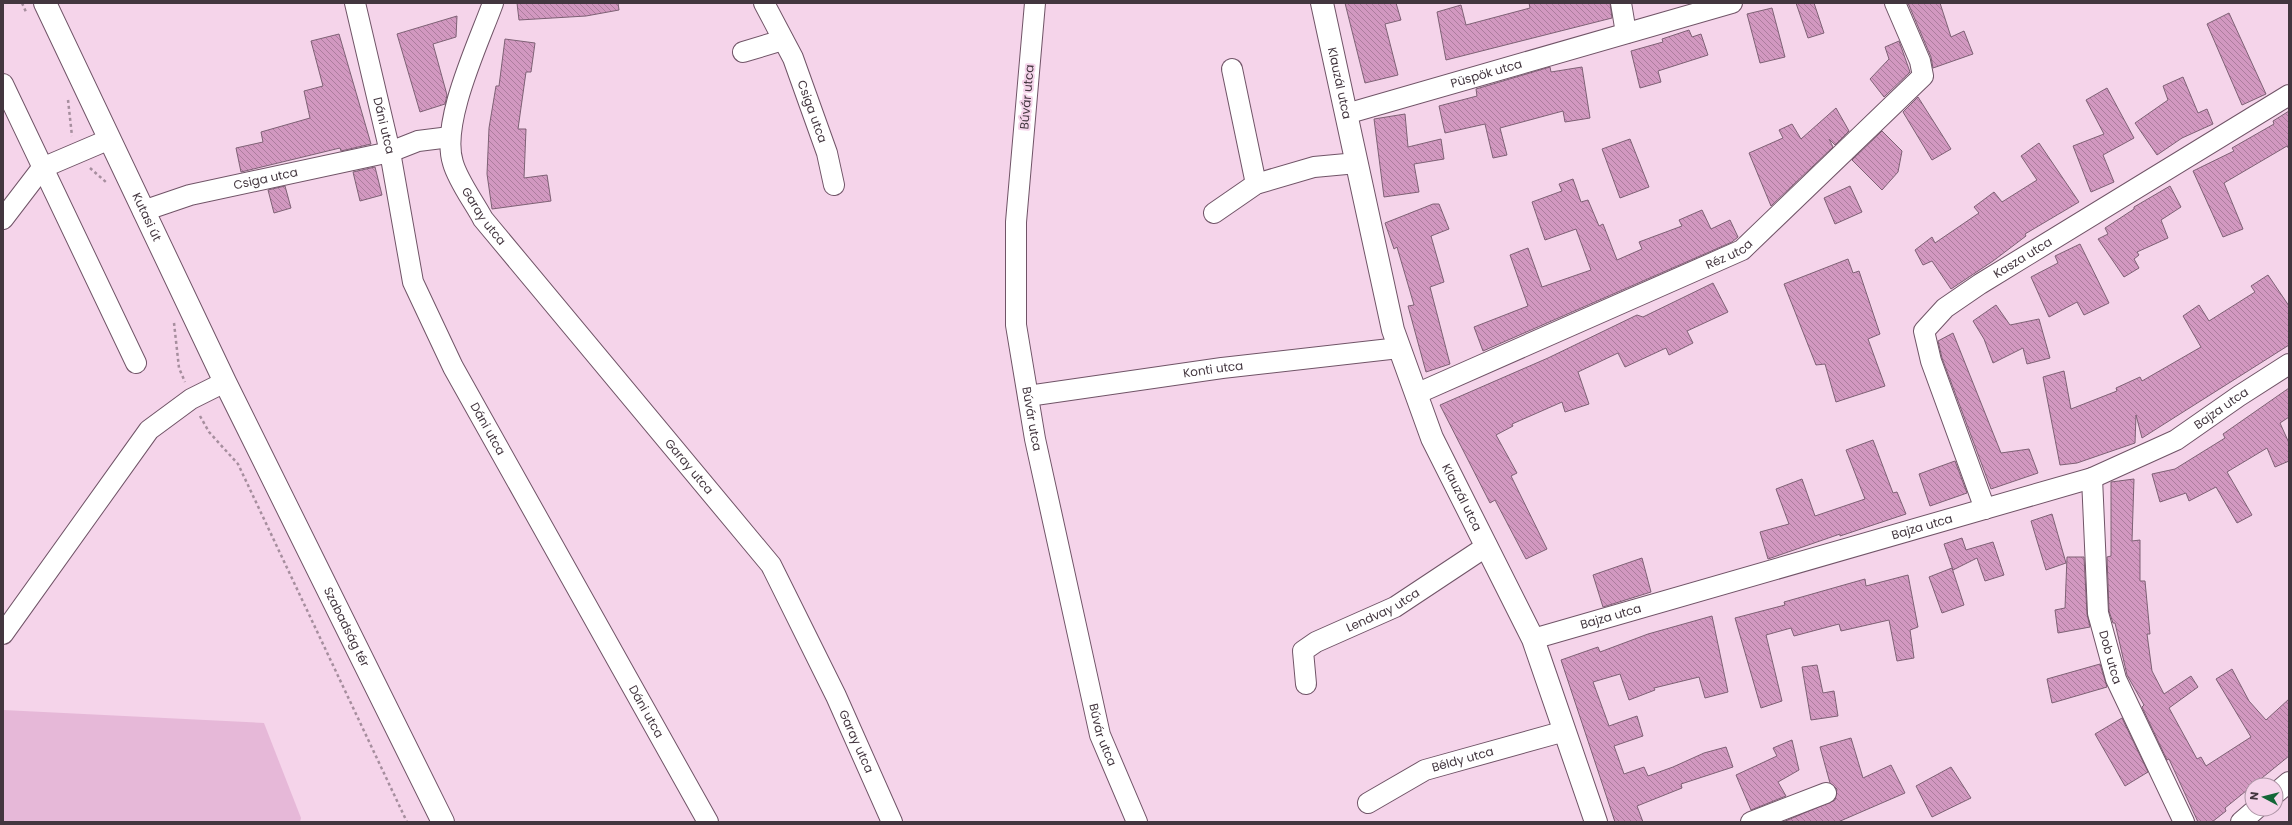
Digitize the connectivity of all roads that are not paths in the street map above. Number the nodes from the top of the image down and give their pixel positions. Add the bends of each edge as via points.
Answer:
1 (45, 3) edge
2 (355, 3) edge
3 (493, 3) edge
4 (764, 3) edge
5 (1036, 3) edge
6 (1322, 3) edge
7 (1621, 3) edge
8 (1895, 3) edge
9 (1725, 4) edge
10 (1626, 34) junction
11 (783, 40) junction
12 (743, 52) dead end
13 (1232, 69) dead end
14 (3, 84) edge
15 (2289, 95) edge
16 (1346, 114) junction
17 (450, 137) junction
18 (110, 138) junction
19 (390, 152) junction
20 (1357, 163) junction
21 (42, 168) junction
22 (1256, 184) junction
23 (834, 185) dead end
24 (143, 211) junction
25 (1214, 213) dead end
26 (3, 219) edge
27 (1400, 348) junction
28 (136, 363) dead end
29 (2289, 364) edge
30 (225, 382) junction
31 (1416, 394) junction
32 (1028, 396) junction
33 (250, 431) joint
34 (2092, 478) junction
35 (1985, 509) junction
36 (1487, 546) junction
37 (3, 634) edge
38 (1533, 640) junction
39 (1306, 684) dead end
40 (1565, 731) junction
41 (1826, 793) dead end
42 (1368, 804) dead end
43 (443, 822) edge
44 (708, 822) edge
45 (892, 822) edge
46 (1137, 822) edge
47 (1596, 822) edge
48 (1751, 822) edge
49 (2184, 822) edge

1 - 18 street, Kutasi út
2 - 19 street, Dáni utca
3 - 17 street via 457,102
4 - 11 street, Csiga utca
5 - 32 street, Búvár utca via 1016,222 1016,325
6 - 16 street, Klauzál utca
7 - 10 street
8 - 31 street, Réz utca via 1920,61 1923,76 1742,250
9 - 10 street, Püspök utca
10 - 16 street, Püspök utca
11 - 12 street
11 - 23 street, Csiga utca via 793,58 827,153
13 - 22 street
14 - 21 street
15 - 35 street, Kasza utca via 1980,284 1945,308 1924,331 1931,361
16 - 20 street, Klauzál utca
17 - 19 street, Csiga utca via 418,141
17 - 45 street, Garay utca via 452,163 483,219 771,565 836,696
18 - 21 street
18 - 24 street, Kutasi út
19 - 24 street, Csiga utca via 190,195
19 - 44 street, Dáni utca via 413,282 446,353
20 - 22 street via 1314,167
20 - 27 street, Klauzál utca via 1393,330
21 - 26 street
21 - 28 street
22 - 25 street
24 - 30 street, Kutasi út
27 - 31 street, Klauzál utca
27 - 32 street, Konti utca via 1222,368
29 - 34 street, Bajza utca via 2176,440
30 - 33 street, Kutasi út
30 - 37 street via 191,399 149,430
31 - 36 street, Klauzál utca via 1432,438
32 - 46 street, Búvár utca via 1035,439 1100,735
33 - 43 street, Szabadság tér
34 - 35 street, Bajza utca
34 - 49 street, Dob utca via 2098,613 2116,679
35 - 38 street, Bajza utca
36 - 38 street, Klauzál utca
36 - 39 street, Lendvay utca via 1394,608 1316,642 1303,651
38 - 40 street, Klauzál utca
40 - 42 street, Béldy utca via 1425,770
40 - 47 street, Klauzál utca
41 - 48 street

